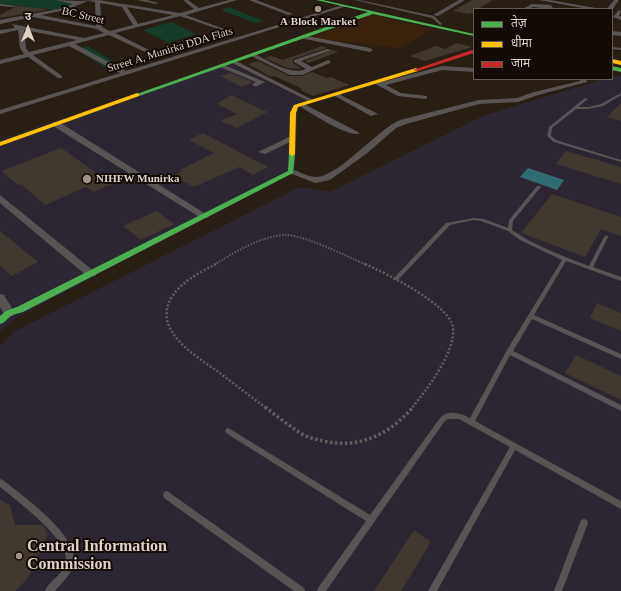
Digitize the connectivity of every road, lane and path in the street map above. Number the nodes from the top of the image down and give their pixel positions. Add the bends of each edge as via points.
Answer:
1 (58, 0) edge
2 (88, 0) edge
3 (139, 0) edge
4 (185, 0) edge
5 (235, 0) edge
6 (251, 0) edge
7 (318, 0) edge
8 (332, 0) edge
9 (463, 0) edge
10 (541, 0) edge
11 (548, 0) edge
12 (617, 0) edge
13 (558, 1) edge
14 (97, 2) junction
15 (359, 2) edge
16 (567, 2) edge
17 (81, 3) junction
18 (160, 4) junction
19 (0, 5) edge
20 (14, 6) dead end
21 (124, 6) junction
22 (345, 6) junction
23 (68, 8) junction
24 (139, 8) junction
25 (528, 8) edge
26 (550, 8) edge
27 (579, 8) edge
28 (611, 8) edge
29 (197, 9) junction
30 (166, 12) junction
31 (373, 12) junction
32 (620, 12) edge
33 (179, 14) junction
34 (290, 14) dead end
35 (32, 15) junction
36 (436, 15) dead end
37 (621, 18) edge
38 (8, 20) junction
39 (0, 22) edge
40 (73, 23) junction
41 (136, 26) junction
42 (20, 28) junction
43 (99, 28) junction
44 (225, 31) dead end
45 (473, 31) edge
46 (0, 32) edge
47 (110, 33) junction
48 (473, 35) edge
49 (302, 37) junction
50 (87, 39) junction
51 (70, 44) junction
52 (329, 50) dead end
53 (370, 50) dead end
54 (473, 51) edge
55 (149, 52) dead end
56 (28, 55) junction
57 (252, 55) junction
58 (453, 59) junction
59 (0, 62) edge
60 (234, 62) junction
61 (328, 62) dead end
62 (473, 65) edge
63 (222, 66) junction
64 (311, 69) junction
65 (473, 70) edge
66 (126, 74) junction
67 (60, 77) dead end
68 (583, 80) edge
69 (377, 84) junction
70 (255, 86) dead end
71 (335, 94) junction
72 (621, 94) edge
73 (425, 97) dead end
74 (586, 99) dead end
75 (312, 101) junction
76 (300, 104) junction
77 (574, 108) junction
78 (0, 112) edge
79 (374, 114) dead end
80 (56, 124) junction
81 (356, 133) dead end
82 (292, 139) junction
83 (0, 144) edge
84 (262, 152) dead end
85 (621, 161) edge
86 (291, 172) junction
87 (539, 187) dead end
88 (0, 198) edge
89 (204, 216) junction
90 (510, 230) junction
91 (606, 237) dead end
92 (565, 259) junction
93 (590, 268) junction
94 (91, 274) junction
95 (396, 279) junction
96 (621, 279) edge
97 (0, 298) edge
98 (9, 313) junction
99 (531, 316) junction
100 (0, 321) edge
101 (509, 352) junction
102 (621, 357) edge
103 (621, 408) edge
104 (471, 422) junction
105 (228, 431) dead end
106 (514, 446) junction
107 (0, 482) edge
108 (167, 494) dead end
109 (621, 505) edge
110 (371, 520) junction
111 (584, 523) dead end
112 (50, 591) edge
113 (301, 591) edge
114 (321, 591) edge
115 (432, 591) edge
116 (558, 591) edge

1 - 17 street
2 - 14 street
2 - 17 street
3 - 18 street
4 - 29 street
5 - 29 street
6 - 34 street
7 - 22 street
8 - 15 street
9 - 36 street
10 - 11 street
11 - 13 street
12 - 28 street
13 - 16 street
13 - 26 street
14 - 21 street
14 - 43 street
15 - 45 street
16 - 27 street
17 - 23 street
18 - 24 street
18 - 30 street
19 - 20 street
21 - 24 street
21 - 41 street
22 - 31 street
22 - 66 street, Street A, Munirka DDA Flats
23 - 35 street
23 - 40 street
24 - 30 street
25 - 26 street via 532,5
29 - 33 street
30 - 33 street
31 - 48 street
31 - 49 street
32 - 37 street via 616,17
33 - 41 street
33 - 44 street
35 - 38 street
35 - 40 street, BC Street
38 - 39 street
38 - 42 street
40 - 43 street, BC Street
41 - 47 street
42 - 46 street
42 - 50 street
42 - 56 street via 23,48
43 - 47 street, BC Street
47 - 50 street
47 - 55 street, BC Street
49 - 53 street
49 - 57 street
50 - 51 street
51 - 56 street
51 - 66 street
52 - 64 street via 296,61
54 - 58 street
56 - 59 street
56 - 67 street
57 - 60 street
57 - 64 street via 292,74 300,74
58 - 62 street
58 - 69 street
60 - 63 street
60 - 75 street
61 - 64 street
63 - 70 street via 262,82
63 - 80 street
65 - 69 street via 442,68
66 - 78 street, Street A, Munirka DDA Flats
68 - 86 street via 584,82 536,93 518,100 478,102 403,122 394,126 332,175 321,180
69 - 71 street
69 - 73 street via 400,95
71 - 75 street
71 - 79 street
72 - 77 lane via 598,106
74 - 77 lane
75 - 76 street
76 - 81 street
76 - 82 street via 293,113
77 - 85 lane via 550,128 548,132 551,139
80 - 83 street
80 - 89 street
82 - 84 street
82 - 86 street
86 - 89 street
87 - 90 lane via 511,221
88 - 94 street
89 - 94 street
90 - 92 lane via 522,239
90 - 95 lane via 474,219 448,224
91 - 93 lane
92 - 93 lane
92 - 99 lane
93 - 96 lane
94 - 98 street via 20,310
95 - 95 path via 299,237 272,236 248,245 185,282 170,302 166,315 168,326 181,345 303,435 329,442 366,441 388,431 403,417 433,381 452,339 454,324 449,316
97 - 98 street
98 - 100 street
99 - 101 lane
99 - 102 lane
101 - 103 lane
101 - 104 lane
104 - 106 lane
104 - 110 lane via 460,416 446,416
105 - 110 lane
106 - 109 lane
106 - 115 lane
107 - 112 lane via 64,539 71,559 67,569
108 - 113 lane
110 - 114 lane
111 - 116 lane

